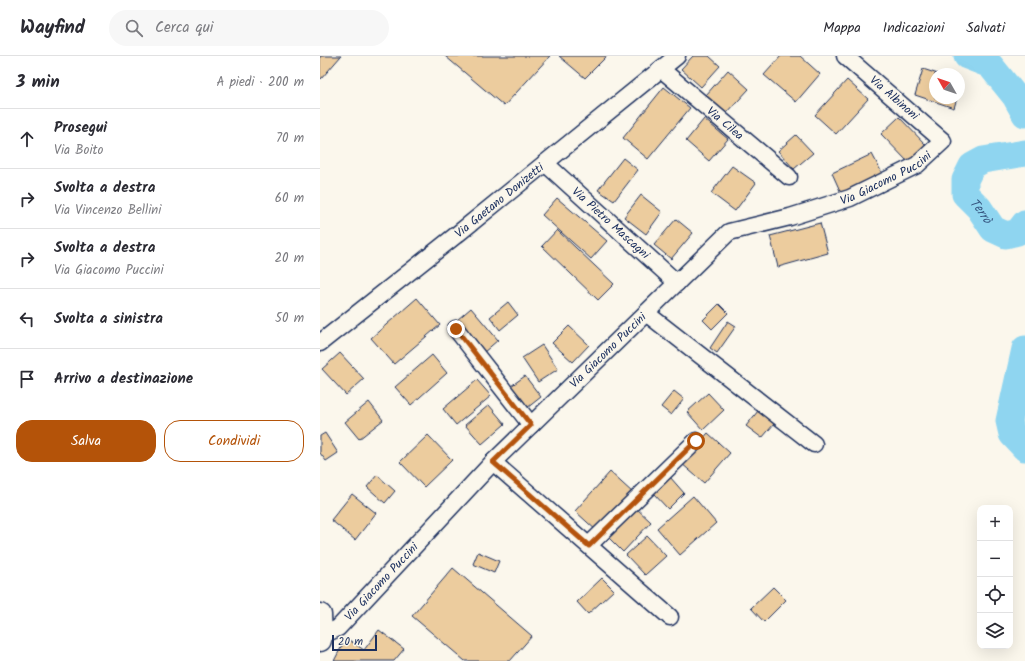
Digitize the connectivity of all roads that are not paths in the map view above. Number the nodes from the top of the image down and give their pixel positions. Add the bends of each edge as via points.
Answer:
1 (676, 56) edge
2 (845, 56) edge
3 (661, 69) junction
4 (943, 141) joint
5 (545, 162) junction
6 (789, 177) dead end
7 (677, 283) junction
8 (646, 313) junction
9 (456, 329) dead end
10 (320, 343) edge
11 (531, 425) junction
12 (696, 441) dead end
13 (814, 444) dead end
14 (493, 462) junction
15 (589, 546) junction
16 (670, 617) dead end
17 (320, 626) edge

1 - 3 street, Via Gaetano Donizetti
2 - 4 street, Via Albinoni
3 - 5 street, Via Gaetano Donizetti
3 - 6 street, Via Cilea
4 - 7 street, Via Giacomo Puccini via 917,165 850,198 790,217 729,232
5 - 7 street, Via Pietro Mascagni
5 - 10 street, Via Gaetano Donizetti
7 - 8 street, Via Giacomo Puccini
8 - 11 street, Via Giacomo Puccini
8 - 13 street
9 - 11 street
11 - 14 street, Via Giacomo Puccini
12 - 15 street
14 - 15 street
14 - 17 street, Via Giacomo Puccini via 338,628
15 - 16 street

